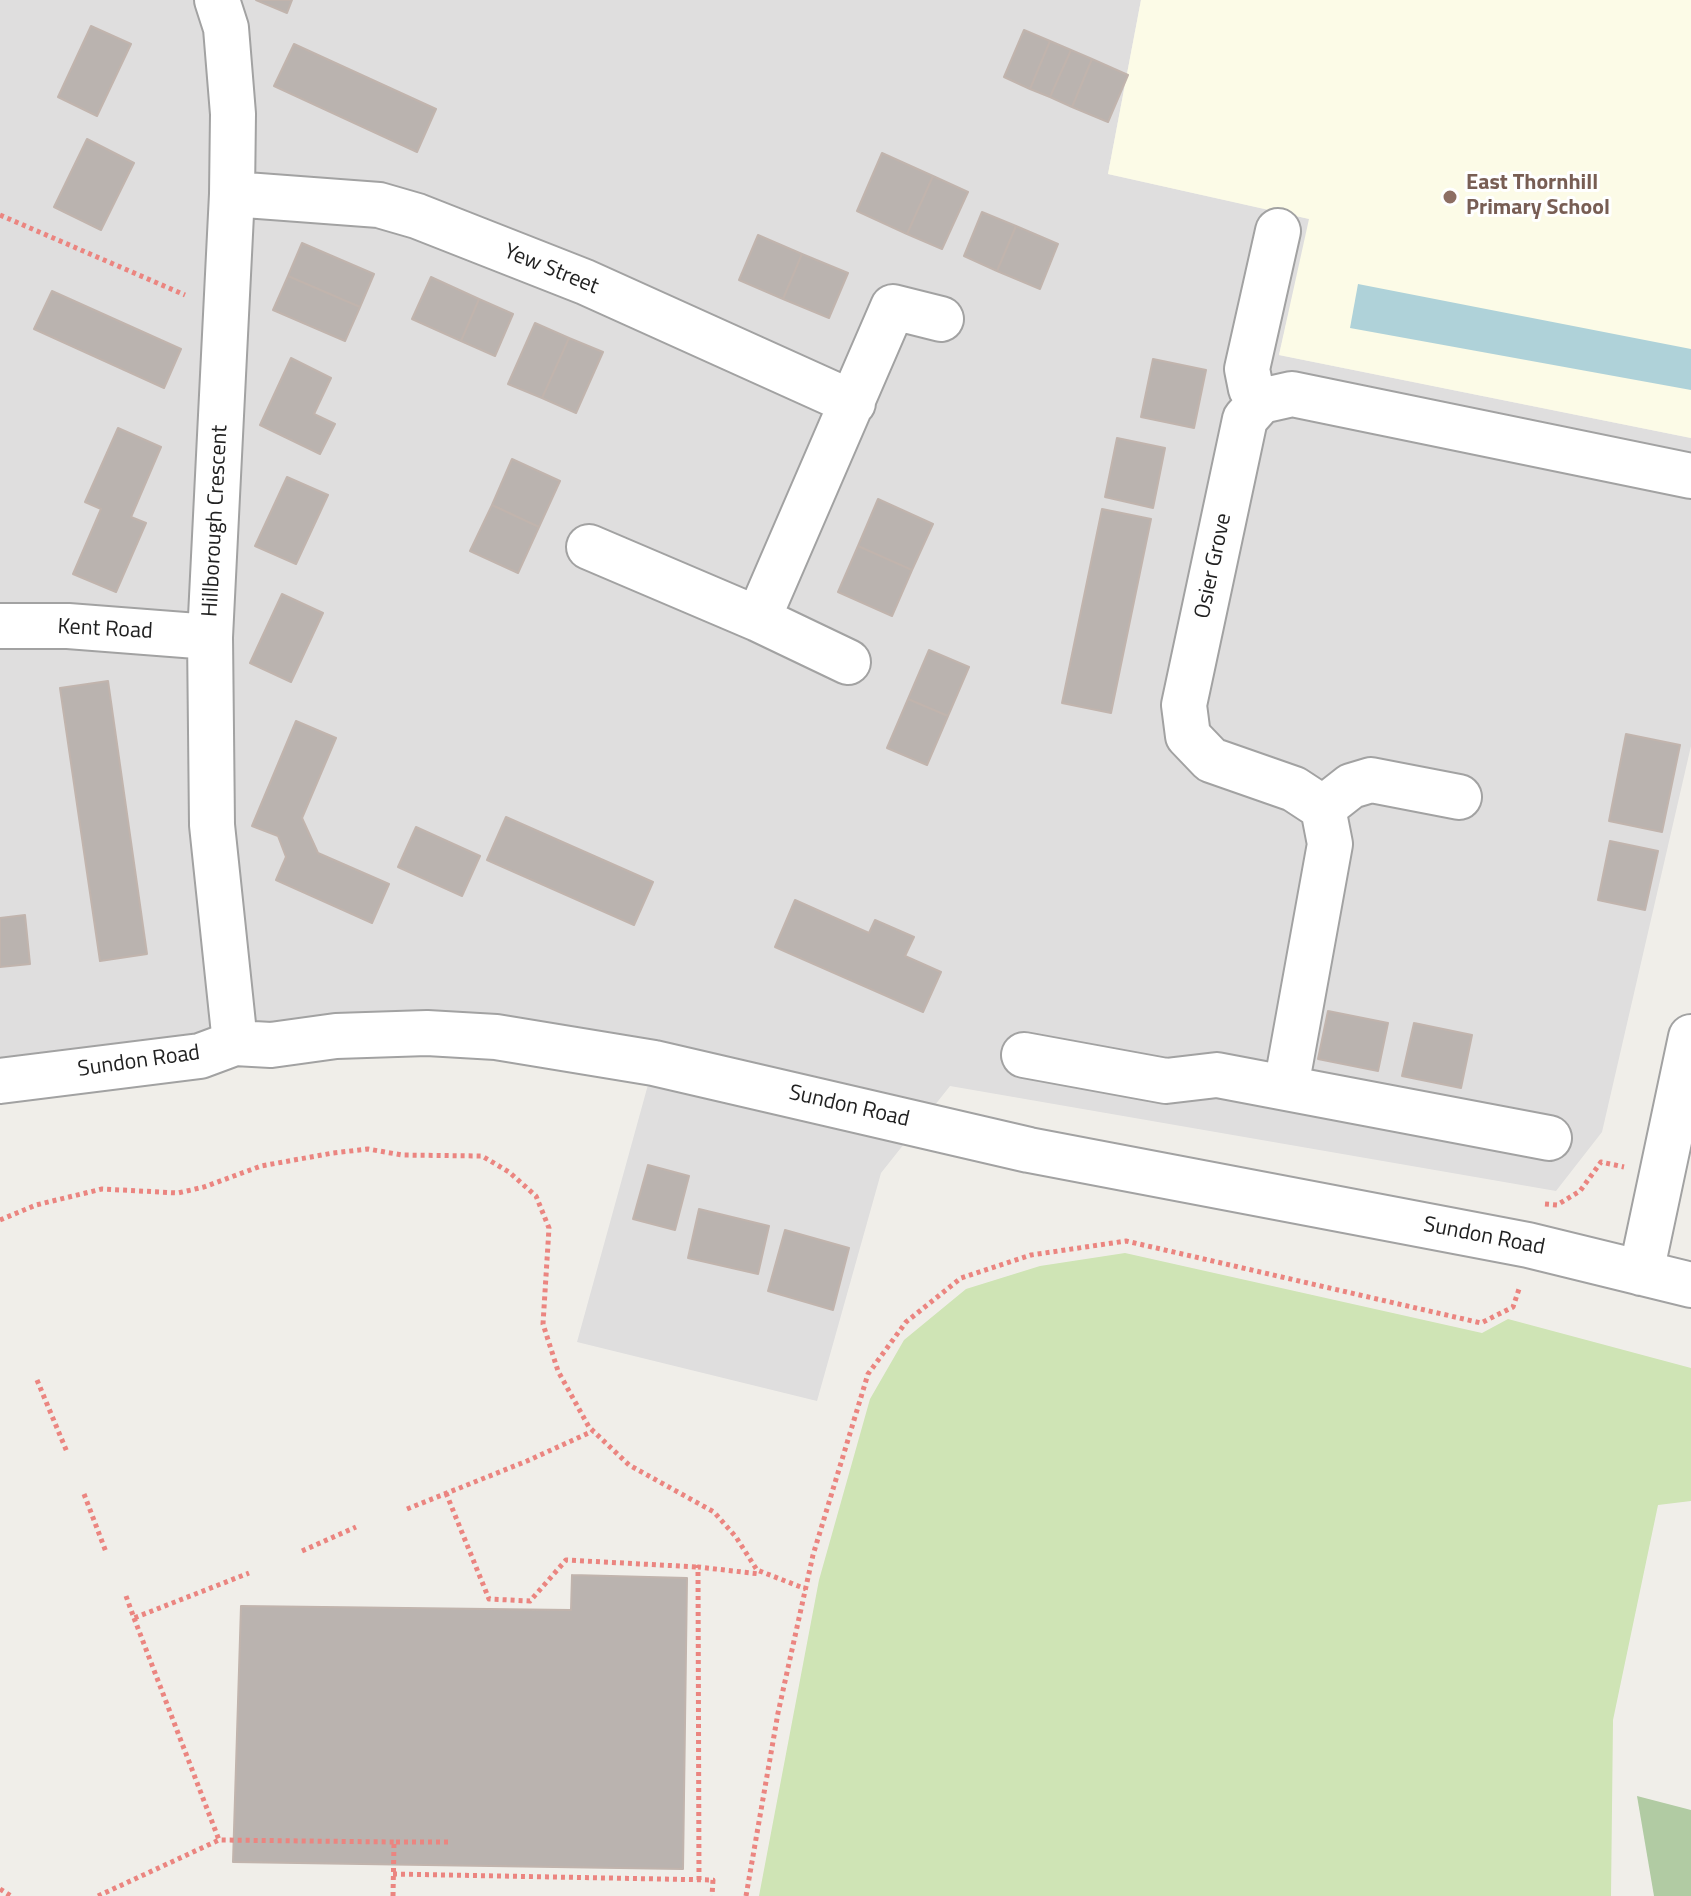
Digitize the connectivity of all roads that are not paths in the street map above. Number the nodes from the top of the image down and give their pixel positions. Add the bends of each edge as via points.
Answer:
1 (217, 0) edge
2 (232, 194) junction
3 (1278, 231) dead end
4 (941, 319) dead end
5 (1261, 401) junction
6 (853, 403) junction
7 (1691, 476) edge
8 (589, 547) dead end
9 (758, 619) junction
10 (0, 626) edge
11 (210, 637) junction
12 (848, 662) dead end
13 (1459, 797) dead end
14 (1323, 808) junction
15 (1691, 1037) edge
16 (235, 1043) junction
17 (1024, 1055) dead end
18 (0, 1081) edge
19 (1286, 1087) junction
20 (1549, 1138) dead end
21 (1641, 1273) junction
22 (1691, 1285) edge

1 - 2 street, Hillborough Crescent via 226,28 233,114
2 - 6 street, Yew Street via 379,205 417,216 585,282
2 - 11 street, Hillborough Crescent
3 - 5 street via 1247,369 1251,389
4 - 6 street via 893,307
5 - 7 street via 1292,394
5 - 14 street, Osier Grove via 1245,419 1184,705 1188,736 1211,760 1294,789
6 - 9 street
8 - 9 street
9 - 12 street
10 - 11 street, Kent Road
11 - 16 street, Hillborough Crescent via 212,825
13 - 14 street via 1371,780 1351,786
14 - 19 street via 1330,844
15 - 21 street
16 - 18 street, Sundon Road via 200,1056
16 - 21 street, Sundon Road via 427,1033 564,1047 741,1081 1029,1150 1528,1245
17 - 19 street via 1166,1081 1217,1075
19 - 20 street
21 - 22 street, Sundon Road

